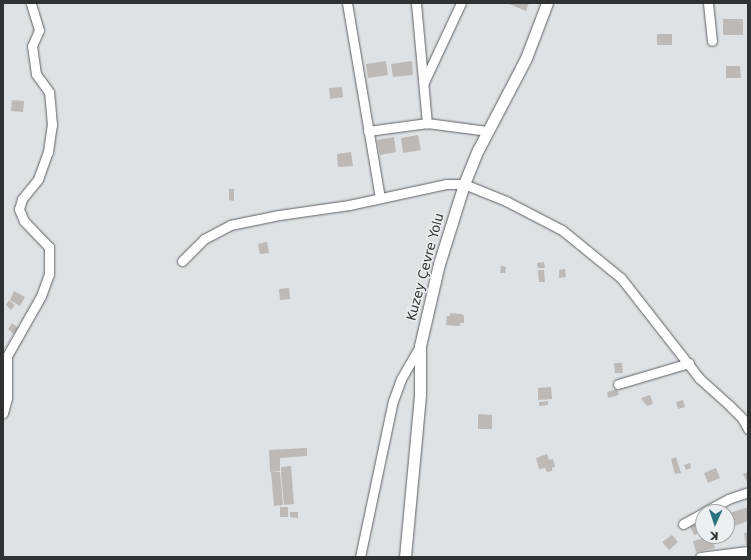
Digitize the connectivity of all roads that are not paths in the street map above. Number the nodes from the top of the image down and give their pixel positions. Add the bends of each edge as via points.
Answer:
1 (31, 3) edge
2 (347, 3) edge
3 (416, 3) edge
4 (461, 3) edge
5 (547, 3) edge
6 (708, 3) edge
7 (712, 41) dead end
8 (424, 82) junction
9 (426, 122) junction
10 (368, 131) junction
11 (488, 131) junction
12 (464, 184) junction
13 (380, 198) junction
14 (182, 261) dead end
15 (420, 346) junction
16 (689, 363) junction
17 (618, 384) dead end
18 (3, 413) edge
19 (748, 429) edge
20 (748, 492) edge
21 (719, 504) edge
22 (695, 517) edge
23 (683, 524) dead end
24 (748, 551) edge
25 (360, 557) edge
26 (405, 557) edge
27 (700, 557) edge

1 - 18 street via 39,30 32,46 36,74 49,92 52,124 48,152 38,180 22,199 19,210 24,221 48,246 49,274 41,296 7,356 7,398
2 - 10 street
3 - 8 street
4 - 8 street
5 - 11 main road, Kuzey Çevre Yolu via 526,58
6 - 7 street
8 - 9 street
9 - 10 street
9 - 11 street
10 - 13 street
11 - 12 main road, Kuzey Çevre Yolu
12 - 13 street via 446,184
12 - 15 main road, Kuzey Çevre Yolu via 439,264
12 - 16 street via 506,201 562,230 621,278
13 - 14 street via 230,225 204,238
15 - 25 street via 401,379 393,401
15 - 26 main road, Kuzey Çevre Yolu via 420,395
16 - 17 street
16 - 19 street via 699,378 742,418
20 - 21 street
22 - 23 street
24 - 27 street

